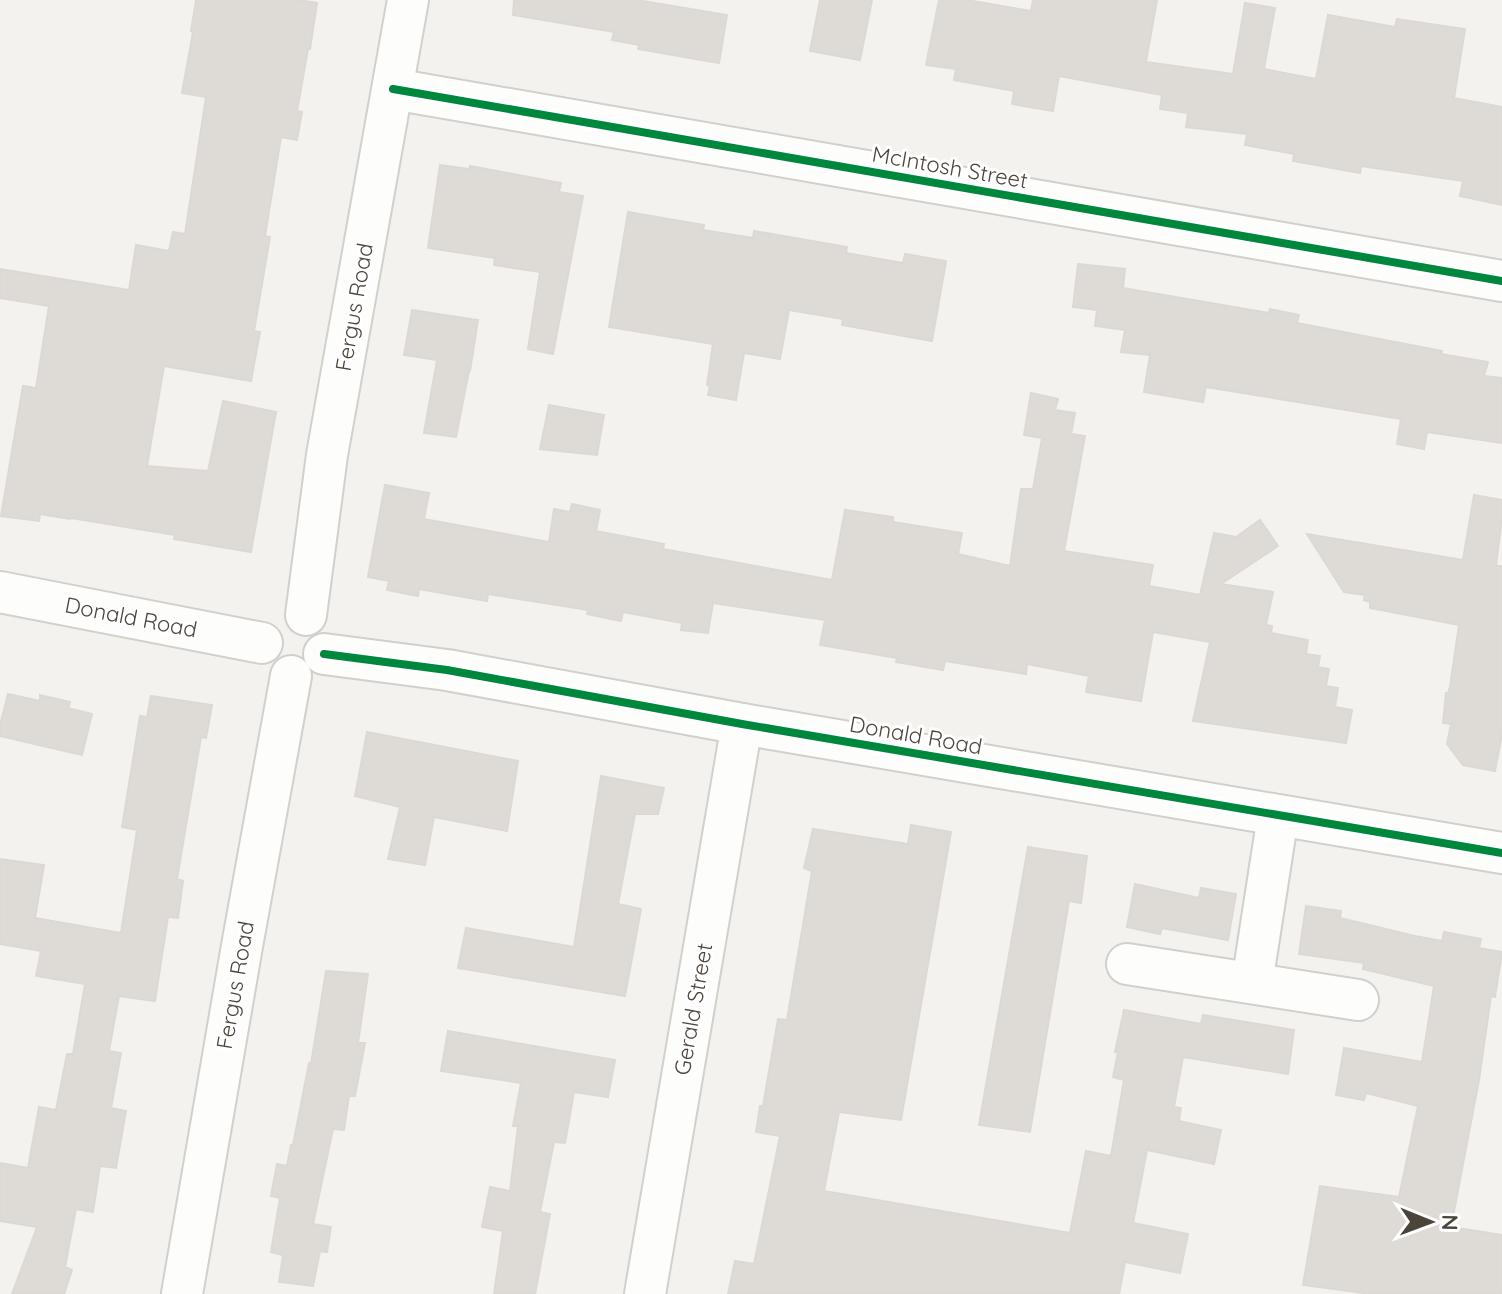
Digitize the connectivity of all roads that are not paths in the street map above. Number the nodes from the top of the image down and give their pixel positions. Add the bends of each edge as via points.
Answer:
1 (408, 0) edge
2 (393, 89) junction
3 (1502, 281) edge
4 (0, 592) edge
5 (306, 615) junction
6 (262, 643) junction
7 (324, 654) junction
8 (291, 676) junction
9 (742, 724) junction
10 (1278, 816) junction
11 (1502, 853) edge
12 (1127, 964) dead end
13 (1252, 983) junction
14 (1358, 1000) dead end
15 (182, 1294) edge
16 (645, 1294) edge

1 - 2 street, Fergus Road
2 - 3 street, McIntosh Street
2 - 5 street, Fergus Road via 327,455
4 - 6 street, Donald Road
5 - 6 street via 277,618
5 - 7 street via 320,627
6 - 8 street via 267,662
7 - 8 street via 312,671
7 - 9 street, Donald Road via 447,670
8 - 15 street, Fergus Road
9 - 10 street, Donald Road
9 - 16 street, Gerald Street
10 - 11 street, Donald Road
10 - 13 street
12 - 13 street
13 - 14 street

